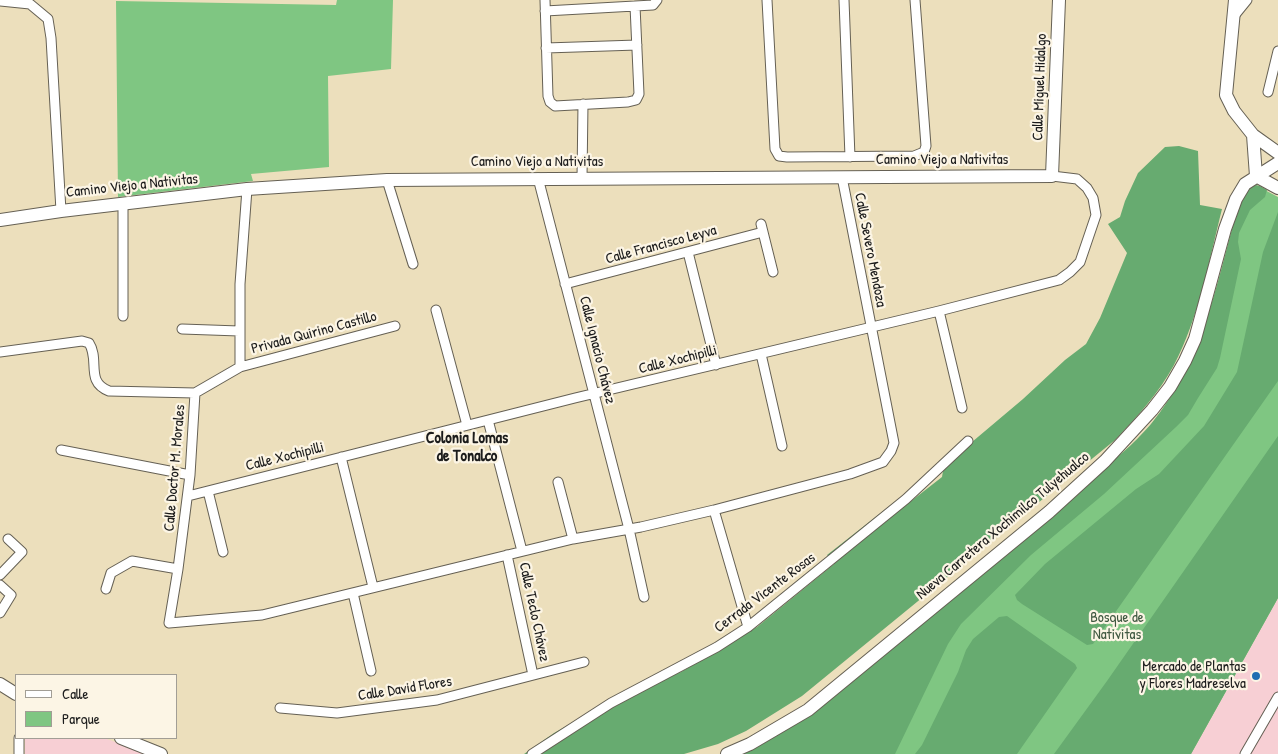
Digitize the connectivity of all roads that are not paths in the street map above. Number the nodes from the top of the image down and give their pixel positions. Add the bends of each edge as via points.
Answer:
1 (545, 0) edge
2 (658, 0) edge
3 (768, 0) edge
4 (844, 0) edge
5 (915, 0) edge
6 (1058, 0) edge
7 (1235, 0) edge
8 (1247, 0) edge
9 (0, 1) edge
10 (635, 6) junction
11 (545, 11) junction
12 (1234, 16) junction
13 (637, 45) junction
14 (546, 48) junction
15 (1278, 51) edge
16 (1268, 92) dead end
17 (583, 104) junction
18 (1253, 135) junction
19 (1278, 153) edge
20 (850, 157) junction
21 (1278, 163) edge
22 (1052, 176) junction
23 (1256, 176) junction
24 (842, 177) junction
25 (538, 178) junction
26 (582, 178) junction
27 (1077, 179) joint
28 (387, 180) junction
29 (1278, 188) edge
30 (246, 189) junction
31 (122, 204) junction
32 (61, 210) junction
33 (0, 220) edge
34 (688, 252) junction
35 (413, 264) dead end
36 (774, 272) dead end
37 (565, 284) junction
38 (436, 310) dead end
39 (938, 311) junction
40 (123, 316) dead end
41 (395, 326) dead end
42 (870, 327) junction
43 (182, 329) dead end
44 (239, 331) junction
45 (0, 352) edge
46 (761, 354) junction
47 (716, 365) junction
48 (240, 367) junction
49 (195, 393) junction
50 (594, 394) junction
51 (962, 408) dead end
52 (488, 420) junction
53 (467, 425) junction
54 (968, 442) dead end
55 (782, 446) dead end
56 (61, 450) dead end
57 (341, 457) junction
58 (190, 475) junction
59 (558, 482) dead end
60 (208, 491) junction
61 (188, 496) junction
62 (714, 510) junction
63 (629, 528) junction
64 (573, 538) junction
65 (8, 539) dead end
66 (522, 551) junction
67 (223, 552) dead end
68 (507, 556) junction
69 (178, 569) junction
70 (0, 575) edge
71 (0, 585) edge
72 (373, 587) junction
73 (106, 589) dead end
74 (353, 593) junction
75 (644, 597) dead end
76 (0, 613) edge
77 (748, 627) junction
78 (584, 662) dead end
79 (371, 672) dead end
80 (533, 675) junction
81 (0, 684) edge
82 (15, 693) edge
83 (1278, 697) edge
84 (280, 708) dead end
85 (19, 739) edge
86 (124, 739) edge
87 (19, 754) edge
88 (161, 754) edge
89 (532, 754) edge
90 (727, 754) edge
91 (1246, 754) edge

1 - 11 street
2 - 10 street via 652,5
3 - 20 street via 776,149 779,156
4 - 20 street
5 - 20 street via 924,152 914,156
6 - 22 street, Calle Miguel Hidalgo
7 - 12 street
8 - 12 street
9 - 32 street via 30,4 48,19
10 - 11 street
10 - 13 street
11 - 14 street
12 - 18 street via 1226,95
13 - 14 street
13 - 17 street via 639,94 636,100
14 - 17 street via 550,102 555,106
15 - 16 street
17 - 26 street
18 - 19 street
18 - 23 street
21 - 23 street, Nueva Carretera Xochimilco Tulyehualco
22 - 24 street, Camino Viejo a Nativitas
22 - 27 street, Camino Viejo a Nativitas
23 - 29 street
23 - 90 street, Nueva Carretera Xochimilco Tulyehualco via 1245,184 1236,199 1195,339 1170,387 1152,410 1105,461 1049,512 808,710
24 - 26 street, Camino Viejo a Nativitas
24 - 42 street, Calle Severo Mendoza
25 - 26 street, Camino Viejo a Nativitas
25 - 28 street, Camino Viejo a Nativitas
25 - 37 street, Calle Ignacio Chávez
27 - 39 street, Calle Xochipilli via 1087,188 1096,215 1080,262 1070,272 1059,280
28 - 30 street, Camino Viejo a Nativitas
28 - 35 street
30 - 31 street, Camino Viejo a Nativitas
30 - 44 street
31 - 32 street, Camino Viejo a Nativitas
31 - 40 street
32 - 33 street, Camino Viejo a Nativitas
34 - 36 street, Calle Francisco Leyva via 762,228
34 - 37 street, Calle Francisco Leyva
34 - 47 street
37 - 50 street, Calle Ignacio Chávez
38 - 53 street
39 - 42 street, Calle Xochipilli
39 - 51 street
41 - 48 street, Privada Quirino Castillo
42 - 46 street, Calle Xochipilli
42 - 62 street, Calle Severo Mendoza via 894,443 883,462 850,474
43 - 44 street
44 - 48 street
45 - 49 street via 82,341 90,343 92,348 95,380 100,388 109,391
46 - 47 street, Calle Xochipilli
46 - 55 street
47 - 50 street, Calle Xochipilli
48 - 49 street, Calle Doctor M. Morales
49 - 58 street, Calle Doctor M. Morales
50 - 52 street, Calle Xochipilli
50 - 63 street, Calle Ignacio Chávez
52 - 53 street, Calle Xochipilli
52 - 66 street
53 - 57 street, Calle Xochipilli
54 - 77 street, Cerrada Vicente Rosas via 906,499
56 - 58 street
57 - 60 street, Calle Xochipilli
57 - 72 street
58 - 61 street, Calle Doctor M. Morales
59 - 64 street
60 - 61 street, Calle Xochipilli
60 - 67 street
61 - 69 street, Calle Doctor M. Morales
62 - 63 street
62 - 77 street
63 - 64 street
63 - 75 street, Calle Ignacio Chávez
64 - 66 street
65 - 70 street via 22,552
66 - 68 street
68 - 72 street
68 - 80 street, Calle Teclo Chávez
69 - 73 street via 132,561 111,573
69 - 74 street, Calle Doctor M. Morales via 169,623 262,615
71 - 76 street via 11,595
72 - 74 street
74 - 79 street
77 - 89 street, Cerrada Vicente Rosas via 611,703
78 - 80 street, Calle David Flores
80 - 84 street, Calle David Flores via 445,699 391,707 337,713
81 - 82 street
83 - 91 street
85 - 87 street
86 - 88 street

